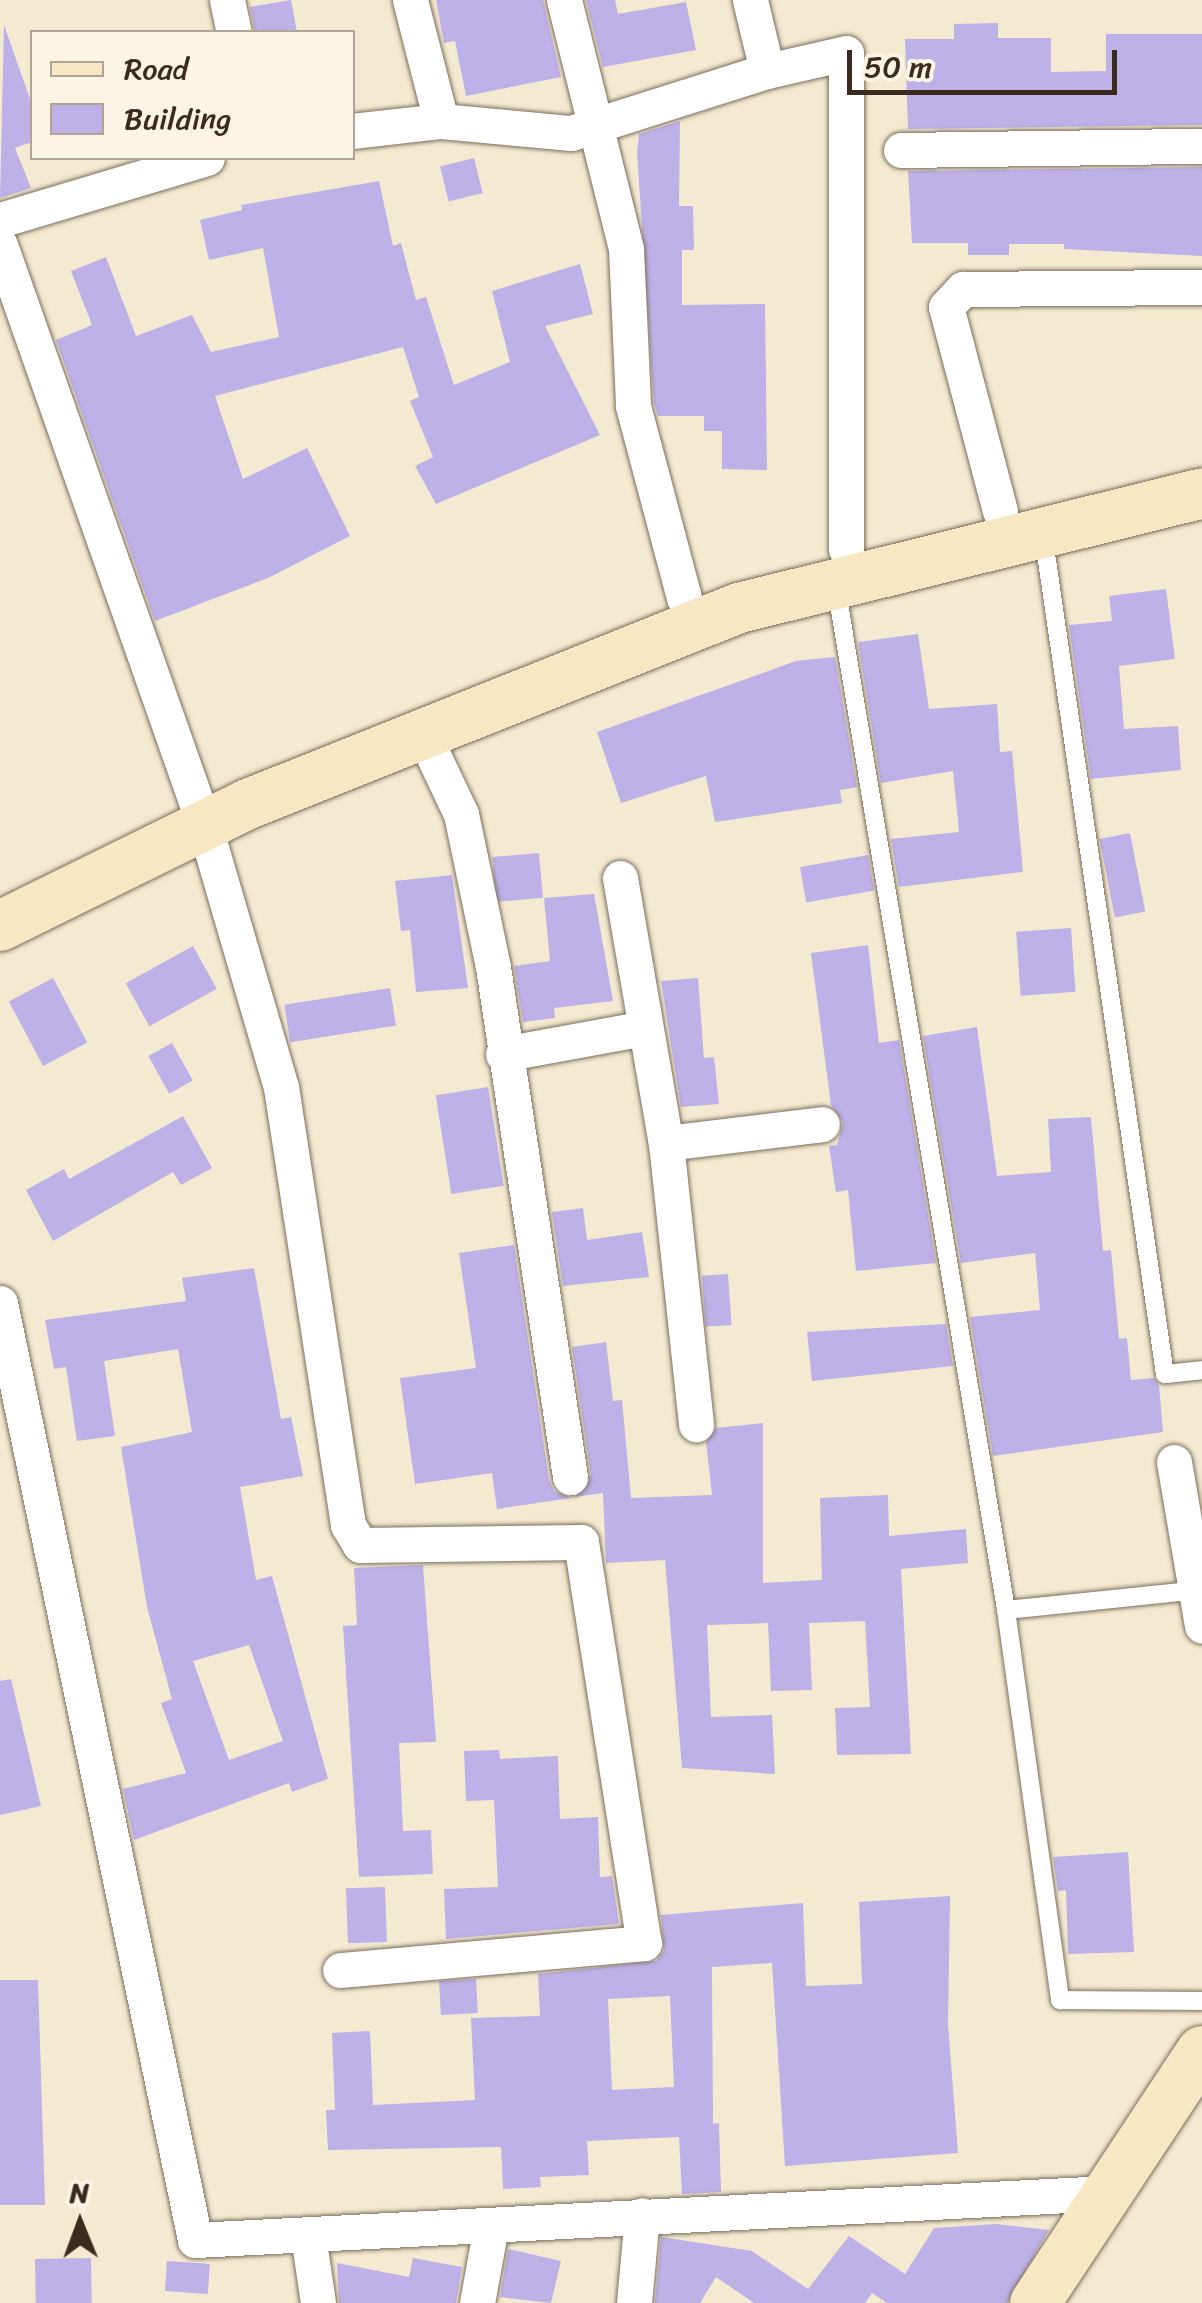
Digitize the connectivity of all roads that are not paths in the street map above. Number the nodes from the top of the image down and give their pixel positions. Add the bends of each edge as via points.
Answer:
1 (227, 0) edge
2 (410, 0) edge
3 (564, 0) edge
4 (750, 0) edge
5 (234, 30) edge
6 (767, 71) junction
7 (441, 121) junction
8 (591, 124) junction
9 (355, 131) edge
10 (1202, 146) edge
11 (902, 150) dead end
12 (200, 160) edge
13 (0, 220) edge
14 (0, 246) edge
15 (1202, 287) edge
16 (13, 325) edge
17 (1202, 462) edge
18 (1202, 493) edge
19 (1021, 520) junction
20 (840, 565) junction
21 (684, 598) junction
22 (423, 734) junction
23 (197, 810) junction
24 (620, 878) dead end
25 (0, 892) edge
26 (0, 926) edge
27 (645, 1028) junction
28 (503, 1054) junction
29 (822, 1124) dead end
30 (666, 1143) junction
31 (0, 1304) edge
32 (1202, 1370) edge
33 (696, 1424) dead end
34 (1174, 1462) dead end
35 (570, 1477) dead end
36 (1200, 1590) edge
37 (1006, 1610) junction
38 (1202, 1626) edge
39 (340, 1970) dead end
40 (1202, 2000) edge
41 (1202, 2052) edge
42 (1107, 2193) junction
43 (642, 2215) junction
44 (491, 2226) junction
45 (308, 2236) junction
46 (318, 2303) edge
47 (477, 2303) edge
48 (634, 2303) edge
49 (1035, 2303) edge

1 - 5 street
2 - 7 street
3 - 8 street
4 - 6 street
6 - 8 street
6 - 20 street via 846,53
7 - 8 street via 571,134
7 - 9 street
8 - 21 street via 626,249 632,406
10 - 11 street
12 - 13 street
14 - 16 street
15 - 19 street via 963,289 946,307
16 - 23 street
17 - 19 main road
18 - 19 main road
19 - 20 main road
19 - 32 lane via 1165,1374
20 - 21 main road
20 - 22 main road
20 - 37 lane
21 - 23 main road
22 - 23 main road
22 - 28 street via 461,814 494,967
23 - 25 main road
23 - 26 main road
23 - 39 street via 281,1087 348,1524 360,1546 581,1542 636,1871 644,1943
24 - 27 street
27 - 28 street
27 - 30 street
28 - 35 street
29 - 30 street
30 - 33 street
31 - 45 street via 195,2240
34 - 36 street
36 - 37 lane
36 - 38 street
37 - 40 lane via 1060,2000
41 - 42 main road
42 - 43 street
42 - 49 main road
43 - 44 street
43 - 48 street
44 - 45 street
44 - 47 street
45 - 46 street

